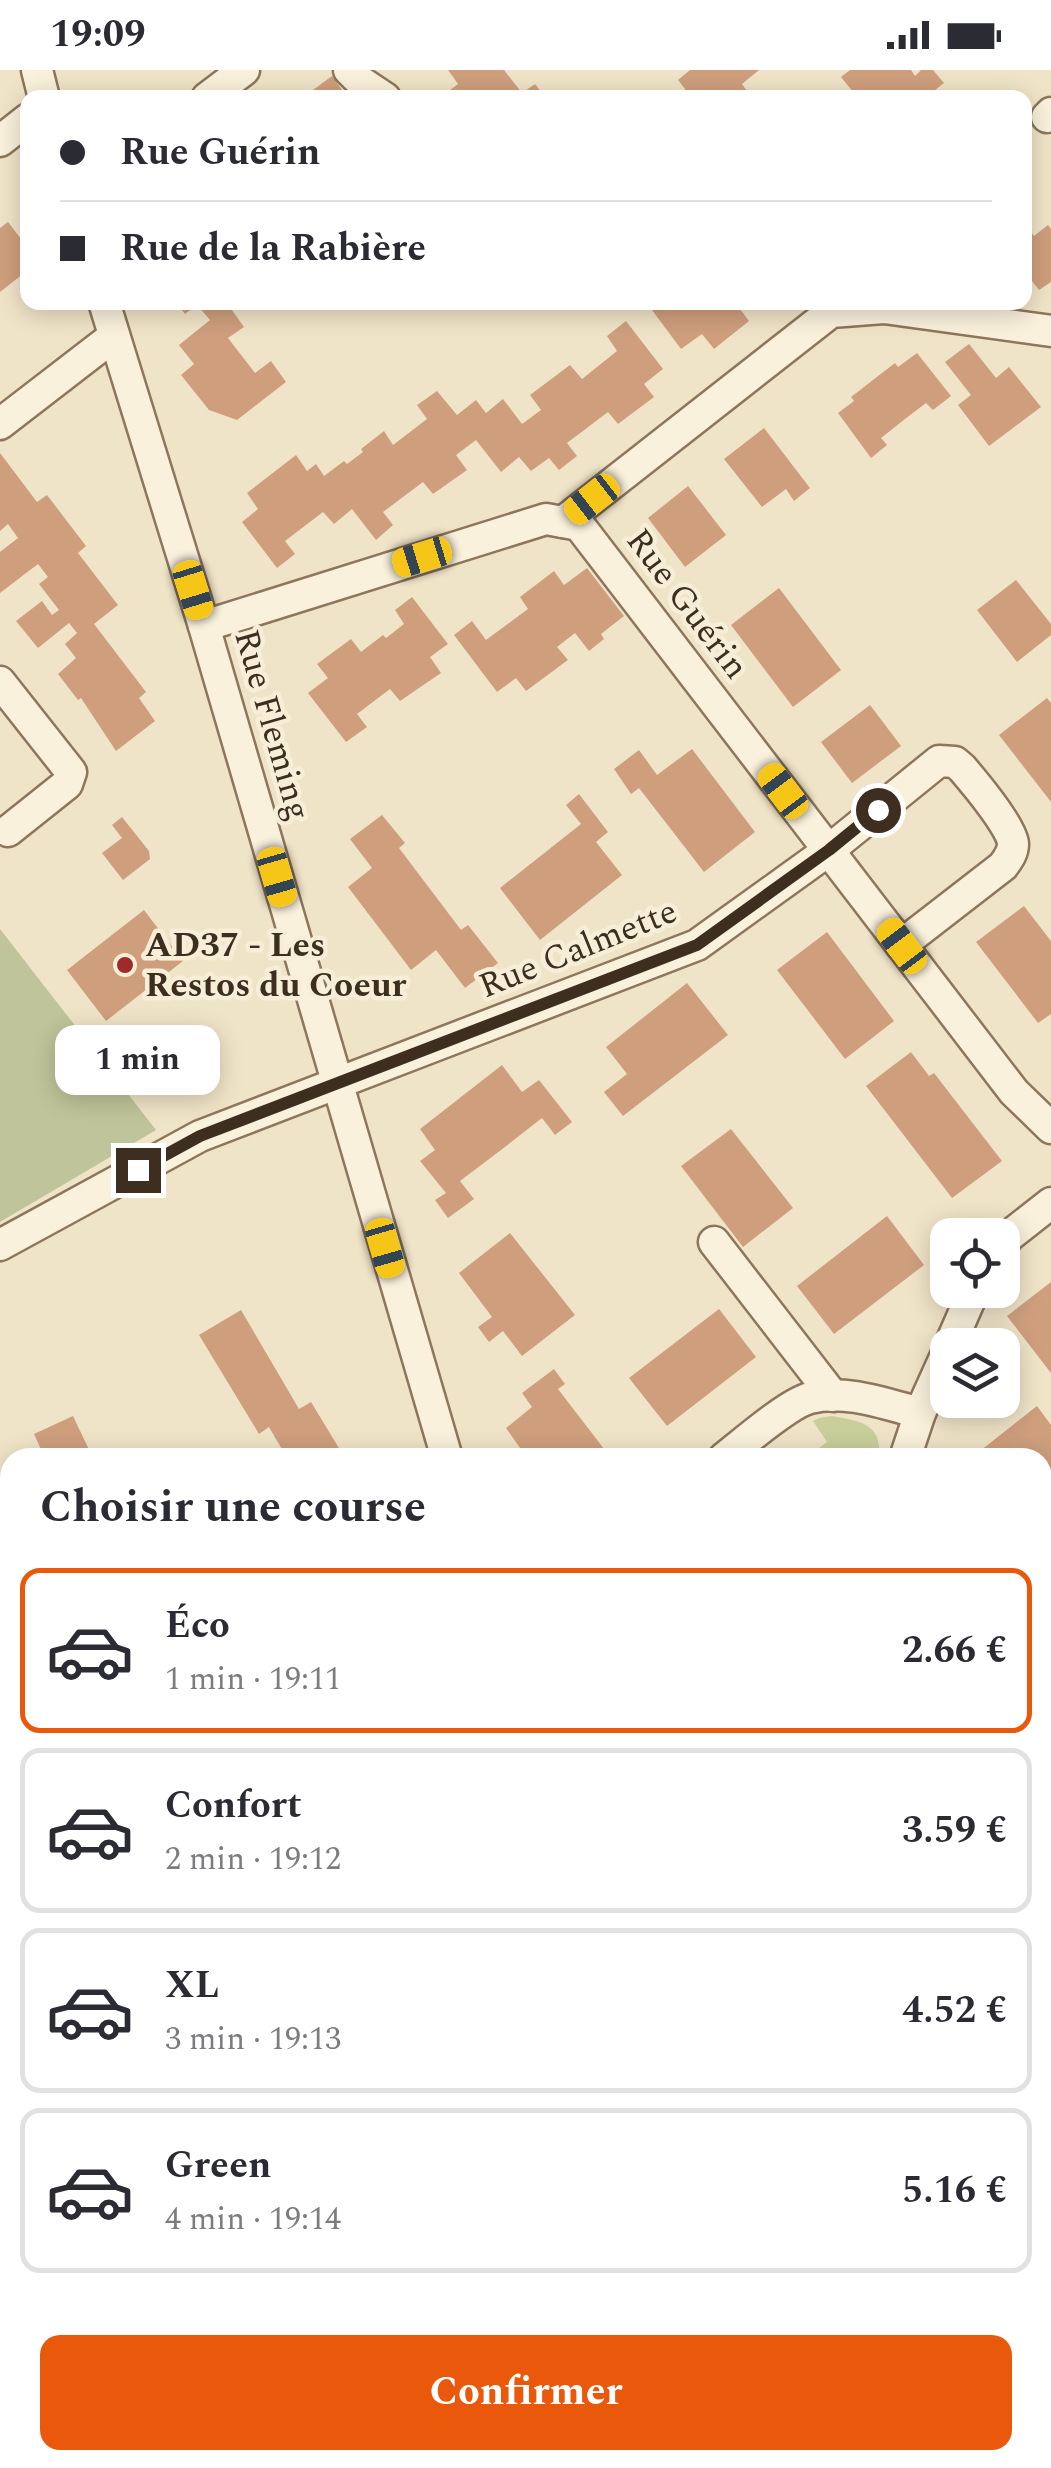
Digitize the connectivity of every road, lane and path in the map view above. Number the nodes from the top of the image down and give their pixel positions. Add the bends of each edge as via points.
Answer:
1 (244, 70) edge
2 (349, 70) edge
3 (218, 90) edge
4 (373, 90) edge
5 (20, 125) edge
6 (0, 141) edge
7 (106, 310) edge
8 (826, 310) edge
9 (899, 310) edge
10 (1051, 331) edge
11 (114, 336) junction
12 (0, 424) edge
13 (563, 522) junction
14 (204, 626) junction
15 (0, 682) edge
16 (8, 830) dead end
17 (829, 850) junction
18 (902, 946) junction
19 (338, 1085) junction
20 (1051, 1128) edge
21 (1051, 1203) edge
22 (1020, 1227) edge
23 (714, 1242) dead end
24 (0, 1245) edge
25 (930, 1391) edge
26 (833, 1396) junction
27 (920, 1413) junction
28 (444, 1448) edge
29 (737, 1448) edge
30 (908, 1448) edge

1 - 3 street
2 - 4 street
5 - 6 street
7 - 11 street, Rue Fleming
8 - 13 street
9 - 10 street
11 - 12 street
11 - 14 street, Rue Fleming
13 - 14 street via 546,519
13 - 17 street, Rue Guérin via 580,525
14 - 19 street, Rue Fleming
15 - 16 street via 71,772 67,784
17 - 18 street, Rue Guérin
17 - 18 street via 940,762 962,768 1009,829 1014,846 1003,866
17 - 19 street, Rue Calmette via 697,945
18 - 20 street, Rue Guérin via 1014,1092
19 - 24 street, Rue Calmette via 200,1136
19 - 28 street, Rue Fleming
21 - 22 street
23 - 26 street
25 - 27 street
26 - 27 street
26 - 29 street via 807,1398
27 - 30 street

